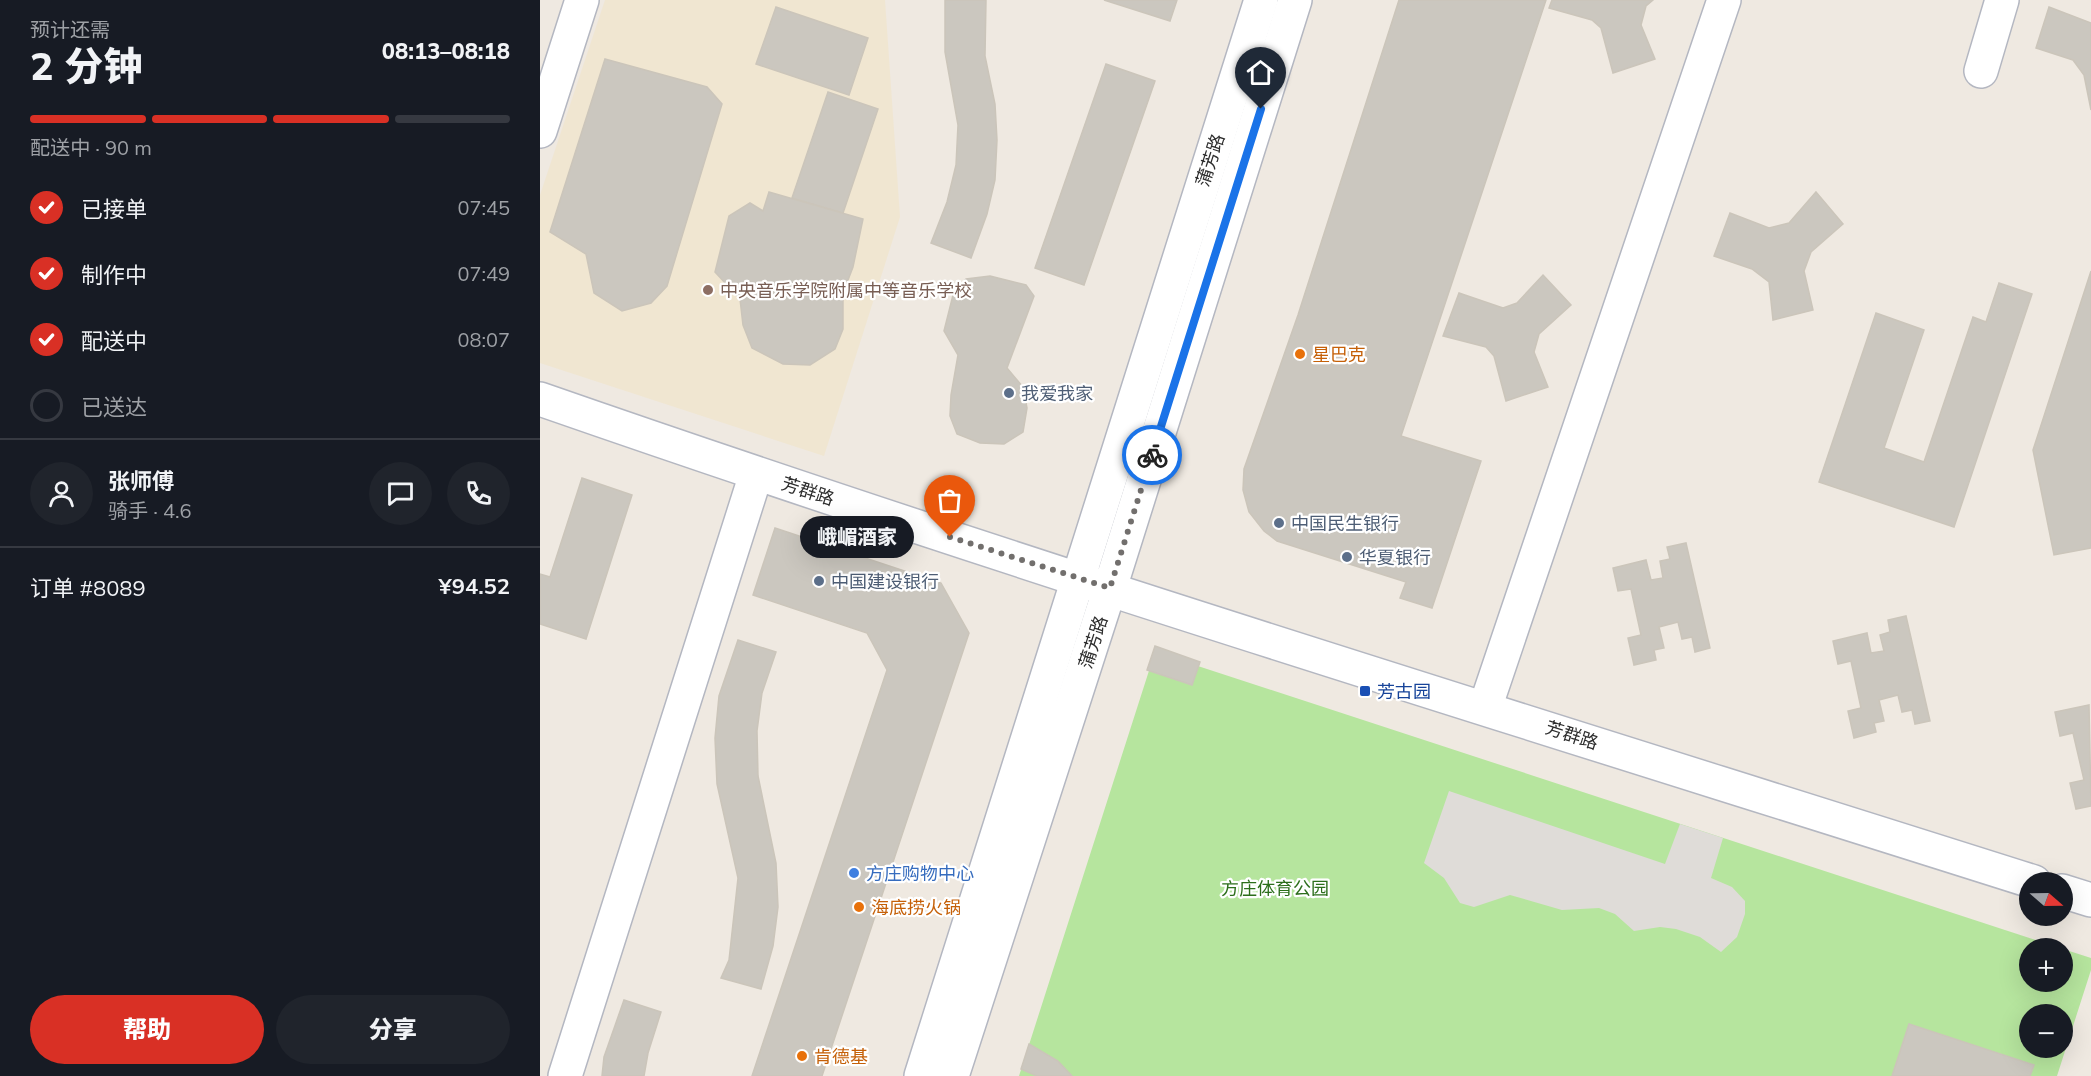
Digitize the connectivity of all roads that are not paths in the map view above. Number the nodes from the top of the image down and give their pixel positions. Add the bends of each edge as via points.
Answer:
1 (582, 0) edge
2 (1261, 0) edge
3 (1295, 0) edge
4 (1724, 0) edge
5 (2002, 0) edge
6 (1981, 71) dead end
7 (540, 131) edge
8 (540, 399) edge
9 (756, 474) junction
10 (1078, 578) junction
11 (1110, 588) junction
12 (1485, 708) junction
13 (2019, 877) edge
14 (2073, 894) edge
15 (2091, 900) edge
16 (566, 1076) edge
17 (921, 1076) edge
18 (952, 1076) edge

1 - 7 street
2 - 10 street, 蒲芳路
3 - 11 street, 蒲芳路
4 - 12 street
5 - 6 street
8 - 9 street, 芳群路
9 - 10 street, 芳群路
9 - 16 street
10 - 11 street, 芳群路
10 - 17 street, 蒲芳路
11 - 12 street, 芳群路
11 - 18 street, 蒲芳路
12 - 13 street, 芳群路
14 - 15 street

